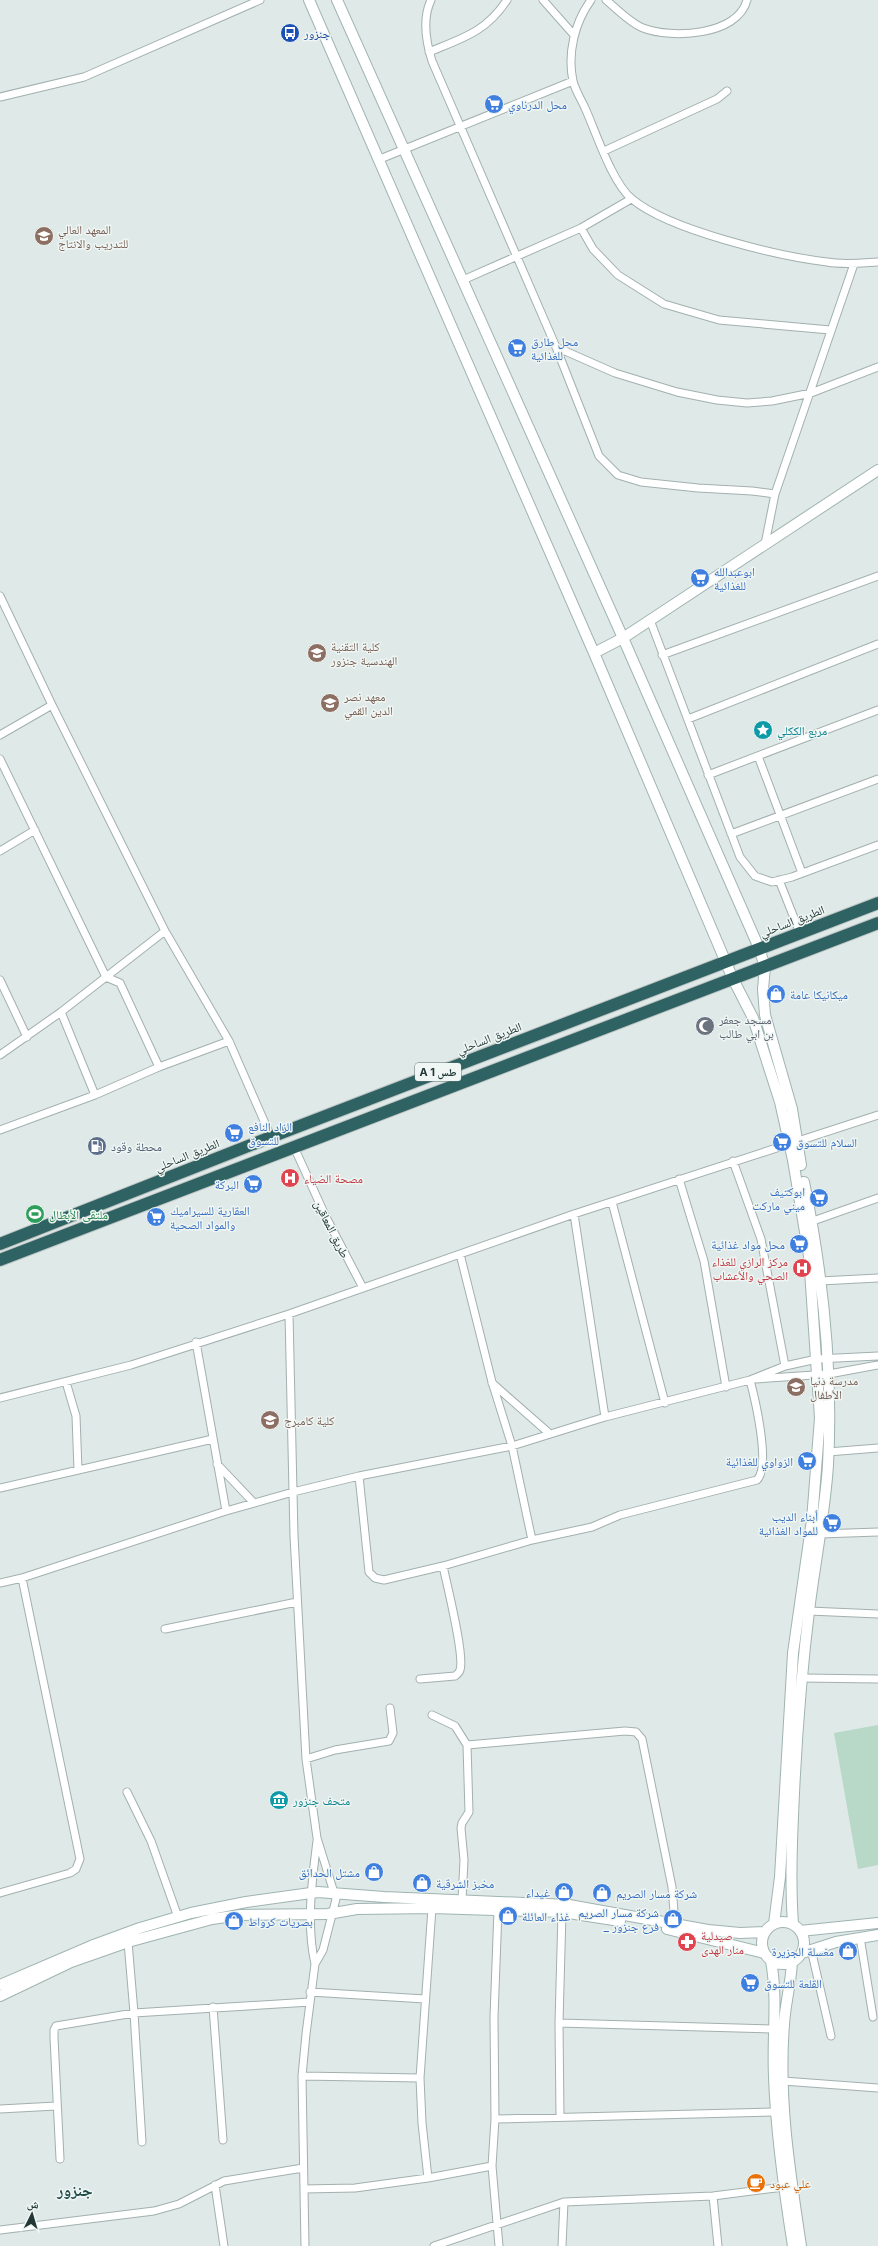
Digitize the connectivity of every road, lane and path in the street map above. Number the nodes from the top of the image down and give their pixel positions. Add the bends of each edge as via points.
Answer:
1 (260, 0) edge
2 (309, 0) edge
3 (337, 0) edge
4 (431, 0) edge
5 (507, 0) edge
6 (543, 0) edge
7 (591, 0) edge
8 (606, 0) edge
9 (747, 0) edge
10 (574, 35) junction
11 (429, 52) junction
12 (572, 81) junction
13 (727, 91) dead end
14 (0, 97) edge
15 (460, 125) junction
16 (405, 149) junction
17 (604, 151) junction
18 (380, 159) junction
19 (631, 199) junction
20 (580, 228) junction
21 (516, 256) junction
22 (878, 262) edge
23 (854, 264) junction
24 (463, 280) junction
25 (830, 330) junction
26 (556, 347) junction
27 (878, 367) edge
28 (811, 393) junction
29 (878, 470) edge
30 (775, 494) junction
31 (765, 544) junction
32 (878, 576) edge
33 (0, 596) edge
34 (650, 620) junction
35 (623, 638) junction
36 (878, 644) edge
37 (594, 653) junction
38 (662, 655) junction
39 (52, 705) junction
40 (878, 710) edge
41 (688, 719) junction
42 (0, 735) edge
43 (758, 756) junction
44 (0, 759) edge
45 (708, 775) junction
46 (878, 779) edge
47 (781, 815) junction
48 (35, 830) junction
49 (731, 834) junction
50 (878, 845) edge
51 (0, 851) edge
52 (802, 873) junction
53 (779, 880) junction
54 (878, 903) edge
55 (878, 923) edge
56 (165, 931) junction
57 (800, 933) junction
58 (759, 948) junction
59 (726, 961) junction
60 (765, 967) junction
61 (106, 977) junction
62 (733, 979) junction
63 (0, 980) edge
64 (61, 1012) junction
65 (27, 1037) junction
66 (230, 1041) junction
67 (0, 1055) edge
68 (159, 1067) junction
69 (95, 1095) junction
70 (878, 1115) edge
71 (0, 1130) edge
72 (271, 1137) junction
73 (792, 1142) junction
74 (294, 1147) junction
75 (733, 1161) junction
76 (679, 1179) junction
77 (878, 1198) edge
78 (612, 1202) junction
79 (574, 1214) junction
80 (813, 1220) junction
81 (0, 1244) edge
82 (460, 1254) junction
83 (0, 1260) edge
84 (878, 1278) edge
85 (820, 1281) junction
86 (363, 1288) junction
87 (289, 1314) junction
88 (196, 1342) junction
89 (878, 1356) edge
90 (823, 1359) junction
91 (878, 1365) edge
92 (785, 1366) junction
93 (818, 1374) junction
94 (829, 1374) junction
95 (752, 1379) junction
96 (66, 1382) junction
97 (492, 1382) junction
98 (726, 1387) junction
99 (0, 1398) edge
100 (665, 1402) junction
101 (605, 1417) junction
102 (550, 1434) junction
103 (213, 1439) junction
104 (512, 1446) junction
105 (878, 1448) edge
106 (828, 1452) junction
107 (217, 1463) junction
108 (78, 1470) junction
109 (359, 1476) junction
110 (0, 1488) edge
111 (293, 1492) junction
112 (254, 1503) junction
113 (226, 1511) junction
114 (878, 1532) edge
115 (820, 1534) junction
116 (532, 1540) junction
117 (443, 1566) junction
118 (22, 1578) junction
119 (0, 1584) edge
120 (297, 1602) junction
121 (809, 1611) junction
122 (878, 1614) edge
123 (165, 1629) dead end
124 (802, 1678) junction
125 (420, 1679) dead end
126 (878, 1679) edge
127 (390, 1708) dead end
128 (432, 1715) dead end
129 (467, 1746) junction
130 (306, 1759) junction
131 (127, 1792) dead end
132 (317, 1838) junction
133 (0, 1893) edge
134 (313, 1893) junction
135 (335, 1893) junction
136 (462, 1900) junction
137 (432, 1908) junction
138 (498, 1910) junction
139 (562, 1912) junction
140 (311, 1913) junction
141 (334, 1913) junction
142 (178, 1917) junction
143 (675, 1924) junction
144 (774, 1924) junction
145 (878, 1924) edge
146 (797, 1928) junction
147 (765, 1932) junction
148 (878, 1935) edge
149 (860, 1937) junction
150 (128, 1942) junction
151 (806, 1951) junction
152 (764, 1952) junction
153 (771, 1961) junction
154 (792, 1962) junction
155 (315, 1964) junction
156 (0, 1985) edge
157 (310, 1992) junction
158 (0, 1996) edge
159 (425, 1999) junction
160 (310, 2002) junction
161 (213, 2007) junction
162 (134, 2013) junction
163 (873, 2017) dead end
164 (559, 2023) junction
165 (773, 2030) junction
166 (832, 2036) dead end
167 (302, 2076) junction
168 (420, 2078) junction
169 (783, 2080) junction
170 (878, 2088) edge
171 (56, 2106) junction
172 (0, 2109) edge
173 (776, 2112) junction
174 (560, 2116) junction
175 (496, 2119) junction
176 (223, 2140) dead end
177 (142, 2142) dead end
178 (60, 2159) dead end
179 (492, 2166) junction
180 (303, 2168) junction
181 (428, 2178) junction
182 (215, 2185) junction
183 (784, 2187) junction
184 (304, 2189) junction
185 (713, 2196) junction
186 (564, 2202) junction
187 (496, 2226) junction
188 (0, 2230) edge
189 (224, 2246) edge
190 (305, 2246) edge
191 (434, 2246) edge
192 (499, 2246) edge
193 (562, 2246) edge
194 (718, 2246) edge
195 (793, 2246) edge
196 (801, 2246) edge

1 - 14 street via 84,77
2 - 18 street
3 - 16 street
4 - 11 street via 427,8 426,31
5 - 11 street via 482,28 461,40
6 - 10 street
7 - 10 street via 581,13
8 - 9 street via 642,28 684,34 705,32 724,25 743,10
10 - 12 street
11 - 15 street
12 - 15 street
12 - 17 street
13 - 17 street via 718,99
15 - 16 street
15 - 21 street
16 - 18 street
16 - 24 street
17 - 19 street via 618,183
18 - 37 street
19 - 20 street
19 - 23 street via 659,216 722,239 827,262
20 - 21 street
20 - 25 street via 593,249 618,275 664,304 719,320
21 - 24 street
21 - 26 street
22 - 23 street
23 - 25 street
24 - 35 street
25 - 28 street
26 - 28 street via 615,373 677,392 717,400 747,403
26 - 30 street via 599,456 618,475 641,482
27 - 28 street
28 - 30 street
29 - 31 street
30 - 31 street
31 - 34 street
32 - 38 street
33 - 39 street
34 - 35 street
34 - 38 street
35 - 37 street
35 - 58 street
36 - 41 street
37 - 59 street
38 - 41 street
39 - 42 street
39 - 56 street
40 - 43 street
41 - 45 street
43 - 45 street
43 - 47 street
44 - 48 street
45 - 49 street
46 - 47 street
47 - 49 street
47 - 52 street
48 - 51 street
48 - 61 street
49 - 53 street via 740,857 754,876 772,882
50 - 52 street
52 - 53 street
53 - 57 street
54 - 57 highway, الطريق الساحلي / A 1 طس
55 - 60 highway, A 1 طس
56 - 61 street
56 - 66 street
57 - 58 highway, الطريق الساحلي / A 1 طس
58 - 59 highway, الطريق الساحلي / A 1 طس
58 - 60 street
59 - 62 street
59 - 72 highway, الطريق الساحلي / A 1 طس
60 - 62 highway, A 1 طس
60 - 73 street via 765,1015 792,1109
61 - 64 street
61 - 68 street via 120,983
62 - 73 street via 753,1018
62 - 74 highway, A 1 طس
63 - 65 street
64 - 65 street
64 - 69 street
65 - 67 street
66 - 68 street
66 - 72 street
68 - 69 street
69 - 71 street
70 - 73 street
72 - 81 highway, الطريق الساحلي / A 1 طس
73 - 75 street
73 - 80 street
73 - 90 street
74 - 83 highway, A 1 طس
74 - 86 street, طريق المعاقين via 325,1215
75 - 76 street
75 - 92 street via 761,1239
76 - 78 street
76 - 98 street via 704,1261
77 - 80 street
78 - 79 street
78 - 100 street
79 - 82 street
79 - 101 street
80 - 85 street
82 - 86 street
82 - 97 street
84 - 85 street
85 - 90 street
86 - 87 street
87 - 88 street
87 - 111 street
88 - 96 street via 132,1364
88 - 103 street
89 - 90 street
90 - 92 street
90 - 93 street
90 - 94 street
91 - 94 street
92 - 95 street
93 - 94 street
93 - 95 street
93 - 144 street via 819,1448 812,1520 793,1653 780,1877
94 - 106 street
95 - 98 street
95 - 116 street via 762,1457 762,1472 757,1480 620,1515 592,1527
96 - 99 street
96 - 108 street via 76,1416
97 - 102 street
97 - 104 street
98 - 100 street
100 - 101 street
101 - 102 street
102 - 104 street
103 - 107 street
103 - 108 street
104 - 109 street
104 - 116 street
105 - 106 street
106 - 115 street
107 - 112 street
107 - 113 street
108 - 110 street
109 - 111 street
109 - 117 street via 371,1576 384,1580
111 - 112 street
111 - 120 street
112 - 113 street
113 - 118 street
114 - 115 street
115 - 121 street
116 - 117 street
117 - 125 street via 461,1668 454,1676
118 - 119 street
118 - 133 street via 80,1859 76,1869 70,1873
120 - 123 street
120 - 130 street
121 - 122 street
121 - 124 street
124 - 126 street
124 - 146 street via 792,1847
127 - 130 street via 393,1733 389,1741 335,1750
128 - 129 street via 455,1726
129 - 136 street via 469,1812 462,1823
129 - 143 street via 636,1732 642,1739 672,1887
130 - 132 street
131 - 142 street via 152,1841
132 - 134 street
132 - 135 street
134 - 135 street
134 - 140 street
134 - 142 street via 246,1902
135 - 136 street
135 - 141 street
136 - 143 street via 569,1905
137 - 138 street
137 - 141 street via 357,1909
137 - 159 street
138 - 139 street
138 - 175 street via 494,2017
139 - 152 street via 637,1923
139 - 164 street
140 - 141 street
140 - 150 street via 212,1919
140 - 155 street
141 - 155 street via 323,1950
142 - 156 street via 91,1946
143 - 147 street via 740,1933
144 - 146 street via 787,1922
144 - 147 street
145 - 146 street
146 - 151 street
147 - 152 street via 762,1942
148 - 149 street
149 - 151 street
149 - 163 street
150 - 158 street via 71,1962
150 - 162 street
151 - 154 street
151 - 166 street
152 - 153 street
153 - 154 street via 782,1964
153 - 165 street
154 - 169 street via 784,2025
155 - 157 street
157 - 159 street
157 - 160 street
159 - 168 street
160 - 161 street
160 - 167 street
161 - 162 street
161 - 176 street
162 - 171 street via 56,2026
162 - 177 street
164 - 165 street
164 - 174 street
165 - 173 street
167 - 168 street
167 - 180 street
168 - 181 street
169 - 170 street
169 - 196 street via 787,2149
171 - 172 street
171 - 178 street
173 - 174 street
173 - 183 street
174 - 175 street
175 - 179 street
179 - 181 street
179 - 187 street
180 - 182 street via 238,2177
180 - 184 street
181 - 184 street via 355,2188
182 - 188 street via 179,2204 154,2211
182 - 189 street
183 - 185 street
183 - 195 street
184 - 190 street
185 - 186 street
185 - 194 street
186 - 187 street
186 - 193 street
187 - 191 street
187 - 192 street

